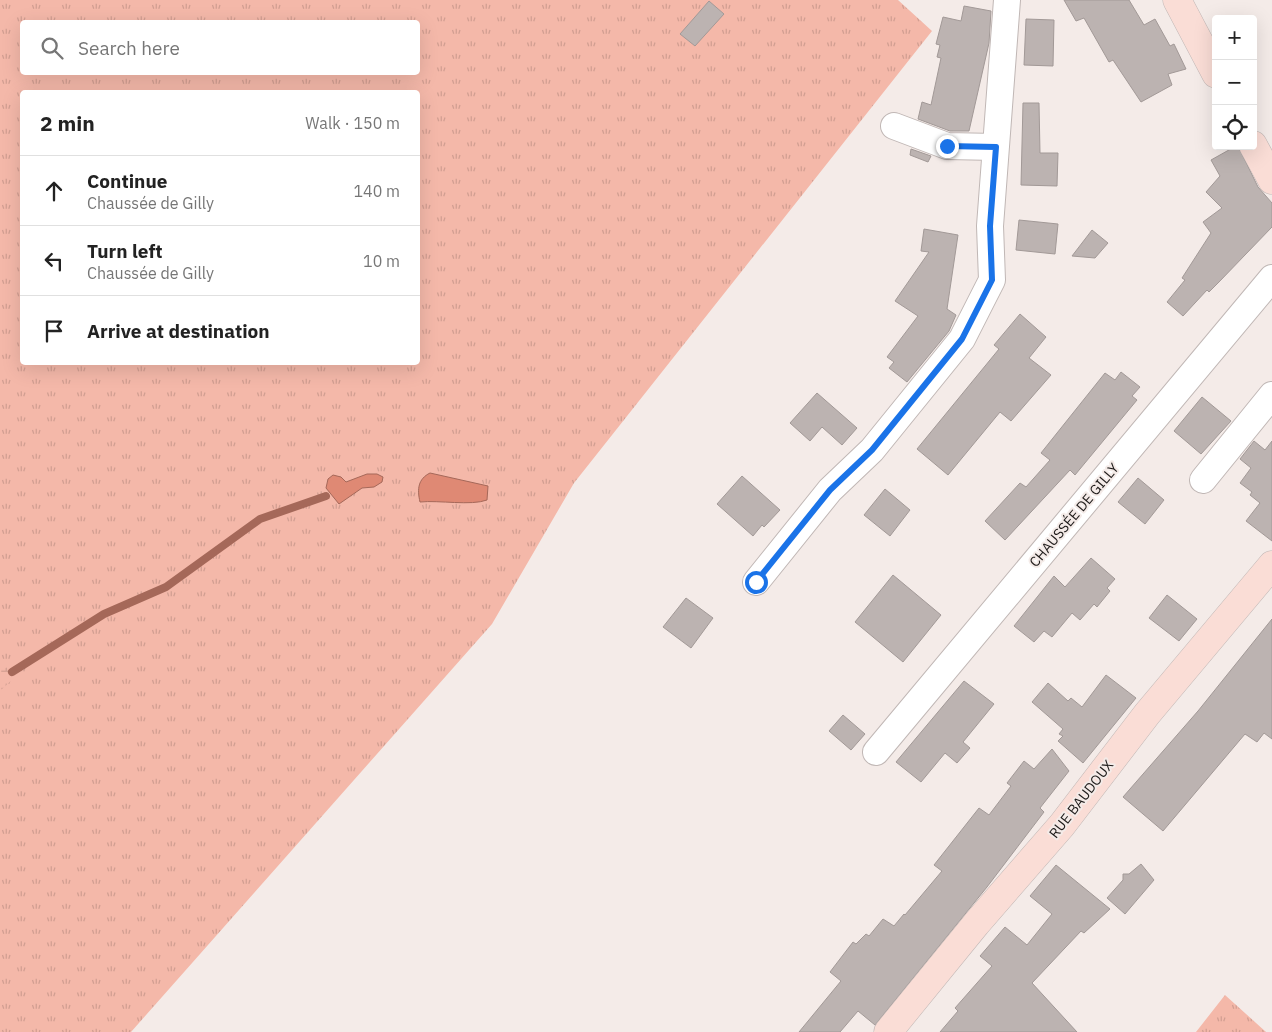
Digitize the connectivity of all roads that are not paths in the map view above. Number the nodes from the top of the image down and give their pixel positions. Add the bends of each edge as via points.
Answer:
1 (1007, 0) edge
2 (1177, 0) edge
3 (1212, 66) edge
4 (894, 126) dead end
5 (996, 147) junction
6 (1256, 150) edge
7 (1272, 180) edge
8 (1272, 278) edge
9 (1272, 395) edge
10 (1202, 480) dead end
11 (1272, 565) edge
12 (756, 582) dead end
13 (876, 752) dead end
14 (888, 1032) edge

1 - 5 street
2 - 3 street
4 - 5 street via 947,146
5 - 12 street via 990,226 992,280 962,339 872,450 830,490
6 - 7 street
8 - 13 street, CHAUSSÉE DE GILLY
9 - 10 street
11 - 14 street, RUE BAUDOUX via 1147,714 1062,825

